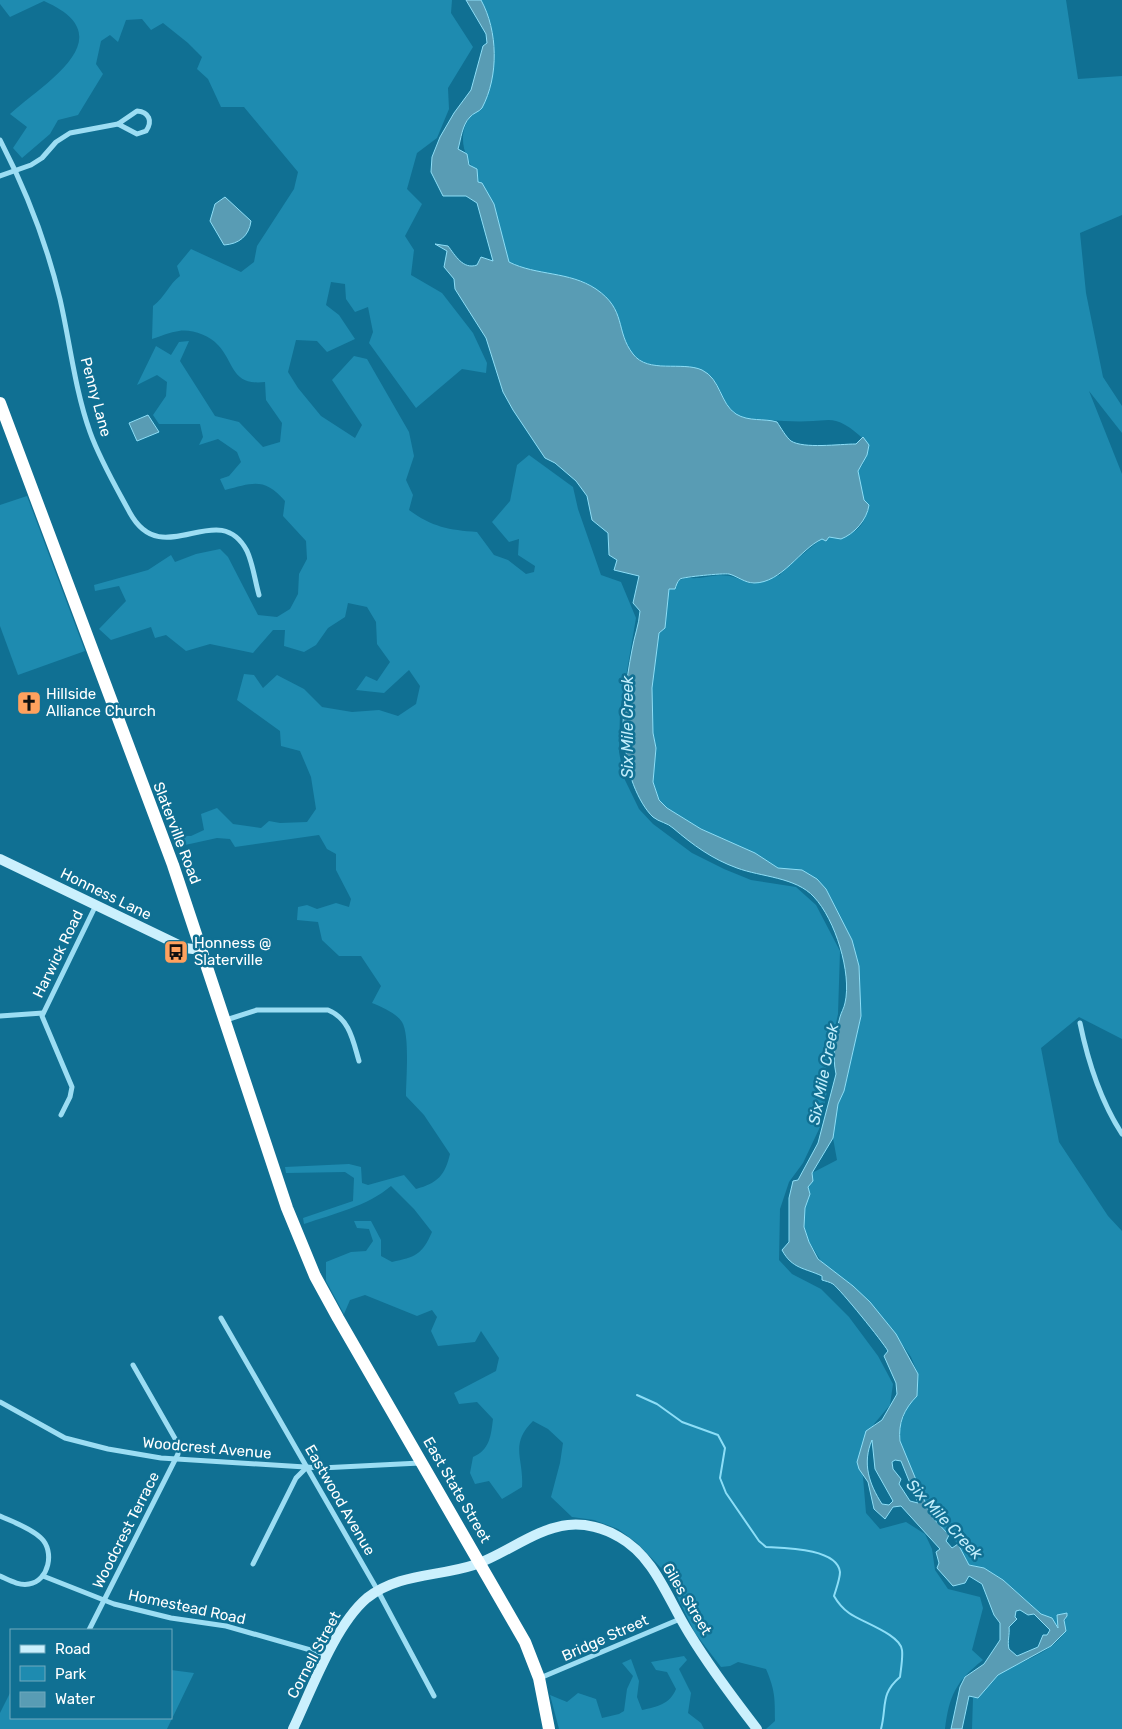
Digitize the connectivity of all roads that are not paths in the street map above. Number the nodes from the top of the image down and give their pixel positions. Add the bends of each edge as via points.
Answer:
1 (118, 124) junction
2 (0, 140) edge
3 (14, 171) junction
4 (0, 176) edge
5 (0, 403) edge
6 (3, 420) edge
7 (259, 595) dead end
8 (0, 859) edge
9 (96, 905) junction
10 (201, 950) junction
11 (43, 1014) junction
12 (0, 1016) edge
13 (223, 1021) junction
14 (1080, 1023) dead end
15 (359, 1061) dead end
16 (61, 1115) dead end
17 (1122, 1134) edge
18 (315, 1276) joint
19 (221, 1318) dead end
20 (133, 1365) dead end
21 (0, 1402) edge
22 (176, 1460) junction
23 (424, 1463) junction
24 (307, 1468) junction
25 (0, 1516) edge
26 (480, 1562) junction
27 (253, 1564) dead end
28 (0, 1576) edge
29 (43, 1576) junction
30 (378, 1591) junction
31 (104, 1600) junction
32 (680, 1619) junction
33 (90, 1629) edge
34 (328, 1656) junction
35 (539, 1678) junction
36 (434, 1696) dead end
37 (293, 1729) edge
38 (549, 1729) edge
39 (756, 1729) edge

1 - 1 street via 137,134 146,131 150,122 146,114 138,111
1 - 3 street via 70,133 38,161
2 - 3 street, Penny Lane
3 - 4 street
3 - 7 street, Penny Lane via 50,259 90,432 131,515 141,528 162,538 177,538 208,529 233,536 247,552
5 - 6 highway, Slaterville Road
6 - 10 highway, Slaterville Road via 173,865
8 - 9 street, Honness Lane
9 - 10 street, Honness Lane via 185,948
9 - 11 street, Harwick Road
10 - 13 highway, Slaterville Road
11 - 12 street
11 - 16 street via 42,1019 72,1087
13 - 15 street via 257,1010 328,1010 345,1022
13 - 18 highway, Slaterville Road via 286,1208
14 - 17 street via 1087,1056 1108,1112
18 - 23 highway, East State Street
19 - 24 street, Eastwood Avenue
20 - 22 street, Woodcrest Terrace via 177,1442
21 - 22 street, Woodcrest Avenue via 64,1438
22 - 24 street, Woodcrest Avenue
22 - 31 street, Woodcrest Terrace
23 - 24 street, Woodcrest Avenue
23 - 26 highway, East State Street
24 - 27 street via 296,1478
24 - 30 street, Eastwood Avenue
25 - 29 street via 36,1534 44,1542 49,1558
26 - 30 street, Cornell Street via 402,1580
26 - 32 street, Giles Street via 553,1528 568,1525 597,1528 620,1537 643,1558 662,1583
26 - 35 highway, East State Street via 525,1642
28 - 29 street via 28,1584
29 - 31 street, Homestead Road
30 - 34 street, Cornell Street via 348,1619
30 - 36 street, Eastwood Avenue
31 - 33 street, Woodcrest Terrace
31 - 34 street, Homestead Road via 144,1612 232,1627
32 - 35 street, Bridge Street
32 - 39 street, Giles Street
34 - 37 street, Cornell Street
35 - 38 highway, East State Street

